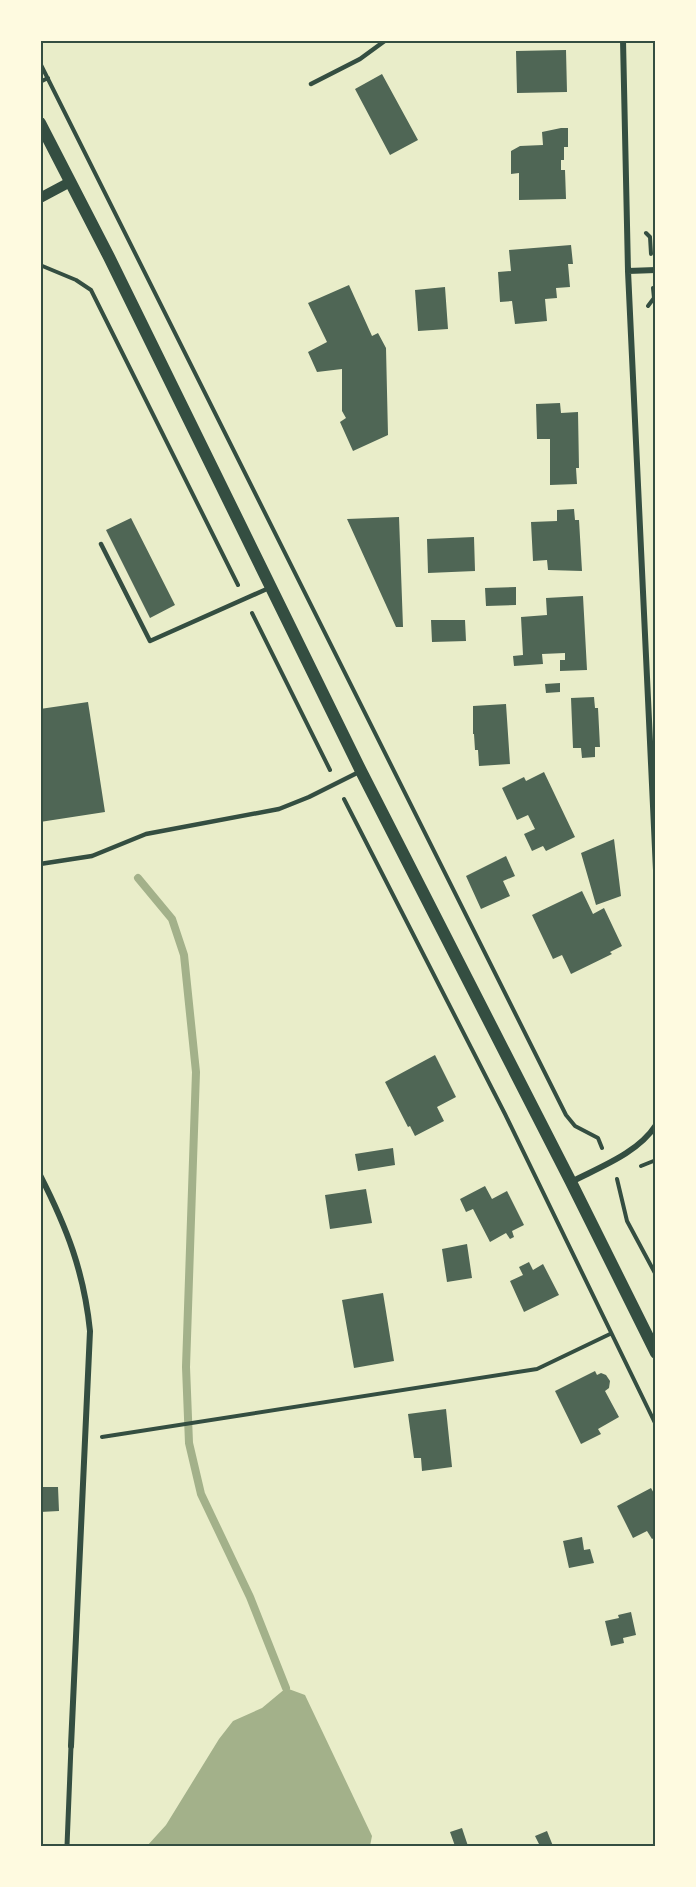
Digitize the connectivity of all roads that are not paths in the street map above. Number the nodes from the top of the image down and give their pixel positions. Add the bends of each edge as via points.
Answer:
1 (386, 40) edge
2 (622, 40) edge
3 (311, 84) dead end
4 (40, 123) edge
5 (70, 182) junction
6 (40, 198) edge
7 (656, 270) edge
8 (628, 271) junction
9 (101, 544) dead end
10 (271, 587) junction
11 (652, 718) edge
12 (361, 771) junction
13 (40, 864) edge
14 (656, 870) edge
15 (656, 1125) edge
16 (40, 1175) edge
17 (571, 1182) junction
18 (656, 1353) edge
19 (71, 1746) joint
20 (67, 1846) edge

1 - 3 lane via 360,59
2 - 8 street
4 - 5 main road
5 - 6 street
5 - 10 main road
7 - 8 street
8 - 11 street
9 - 10 lane via 150,641
10 - 12 main road
11 - 14 street
12 - 13 lane via 279,809 146,834 92,855
12 - 17 main road
15 - 17 street via 622,1155
16 - 19 street via 75,1254 90,1331
17 - 18 main road
19 - 20 street

